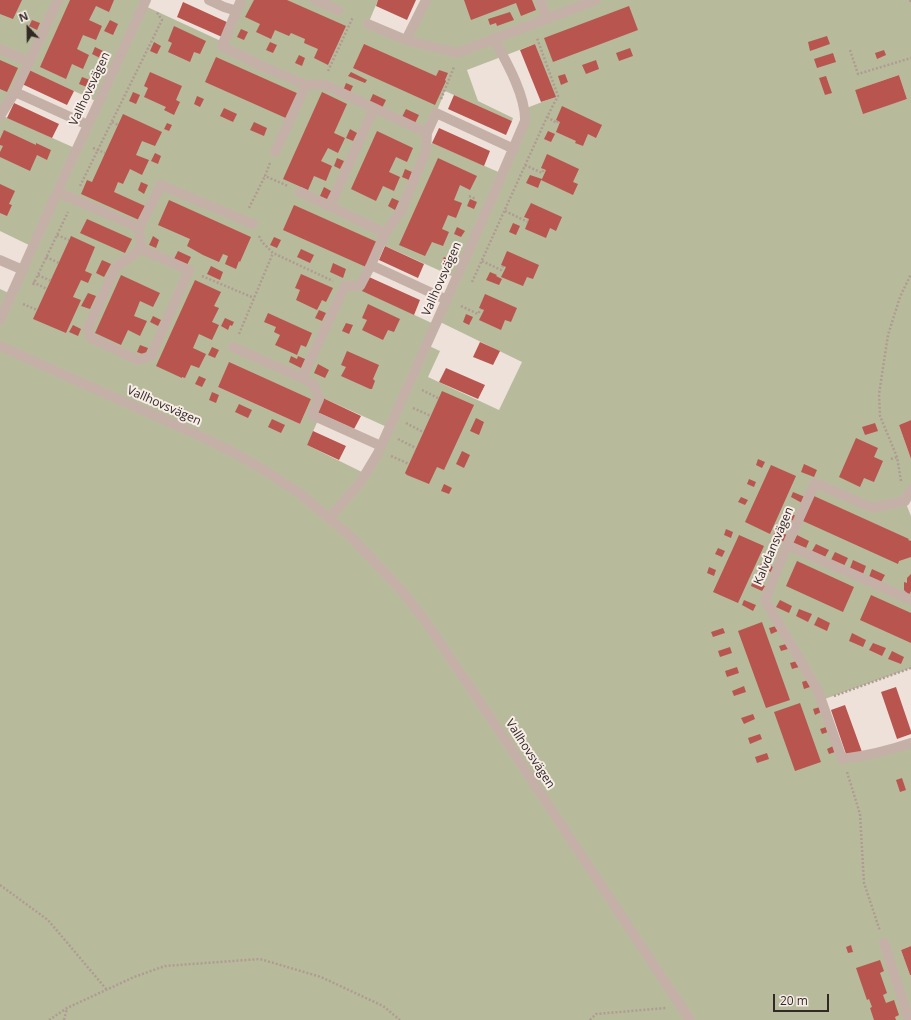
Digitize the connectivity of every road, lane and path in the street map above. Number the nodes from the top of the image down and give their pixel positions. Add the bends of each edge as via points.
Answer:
1 (58, 0) edge
2 (209, 0) edge
3 (241, 0) edge
4 (315, 0) edge
5 (426, 0) edge
6 (540, 0) edge
7 (596, 0) edge
8 (910, 0) edge
9 (150, 3) edge
10 (911, 3) edge
11 (338, 10) joint
12 (237, 11) junction
13 (353, 17) junction
14 (547, 18) junction
15 (368, 24) joint
16 (494, 39) junction
17 (406, 40) junction
18 (0, 49) edge
19 (850, 50) dead end
20 (457, 53) junction
21 (911, 58) edge
22 (29, 62) junction
23 (322, 84) junction
24 (306, 85) junction
25 (16, 92) junction
26 (374, 108) junction
27 (436, 113) junction
28 (0, 116) edge
29 (547, 117) dead end
30 (558, 121) dead end
31 (112, 122) junction
32 (88, 125) junction
33 (118, 125) dead end
34 (427, 133) junction
35 (514, 148) junction
36 (98, 150) junction
37 (275, 152) joint
38 (105, 153) dead end
39 (525, 165) dead end
40 (544, 169) dead end
41 (265, 176) junction
42 (58, 192) junction
43 (300, 192) joint
44 (74, 199) junction
45 (330, 206) junction
46 (505, 211) dead end
47 (528, 222) dead end
48 (253, 224) junction
49 (139, 228) junction
50 (385, 233) junction
51 (57, 235) junction
52 (69, 240) dead end
53 (141, 249) junction
54 (273, 253) junction
55 (46, 258) junction
56 (0, 260) edge
57 (482, 261) dead end
58 (59, 263) dead end
59 (372, 264) junction
60 (503, 266) dead end
61 (22, 270) junction
62 (189, 270) junction
63 (911, 274) edge
64 (38, 275) junction
65 (50, 281) dead end
66 (34, 283) junction
67 (345, 286) junction
68 (47, 289) dead end
69 (31, 290) dead end
70 (254, 298) junction
71 (447, 300) junction
72 (461, 306) dead end
73 (22, 308) dead end
74 (481, 309) dead end
75 (37, 310) dead end
76 (0, 320) edge
77 (0, 346) edge
78 (233, 347) joint
79 (302, 378) junction
80 (422, 390) dead end
81 (438, 398) dead end
82 (413, 408) dead end
83 (430, 416) dead end
84 (405, 423) dead end
85 (423, 432) dead end
86 (397, 439) dead end
87 (381, 446) junction
88 (416, 448) dead end
89 (389, 455) dead end
90 (897, 457) junction
91 (891, 459) dead end
92 (408, 464) dead end
93 (911, 490) edge
94 (905, 501) junction
95 (329, 518) junction
96 (787, 545) junction
97 (911, 600) edge
98 (911, 668) edge
99 (822, 700) junction
100 (911, 742) edge
101 (842, 759) junction
102 (0, 885) edge
103 (884, 943) joint
104 (107, 990) junction
105 (681, 1007) junction
106 (67, 1008) junction
107 (49, 1020) edge
108 (64, 1020) edge
109 (400, 1020) edge
110 (590, 1020) edge
111 (690, 1020) edge
112 (909, 1020) edge

1 - 22 street
2 - 12 street
3 - 12 street
4 - 11 street
5 - 17 street
6 - 14 street
7 - 14 street
8 - 10 path
9 - 31 path via 162,20
9 - 32 street, Vallhovsvägen
11 - 13 path
12 - 24 street via 222,46
13 - 15 path
13 - 23 path
14 - 16 street
15 - 17 street
16 - 20 street
16 - 35 street, Vallhovsvägen via 511,71 525,112 525,121
17 - 20 street
18 - 22 street
19 - 21 path via 858,74
20 - 27 path
22 - 25 street
23 - 24 street
23 - 26 street
24 - 37 street
25 - 28 street
25 - 32 street
26 - 34 street
26 - 45 street
27 - 34 street
27 - 35 street
29 - 30 path via 557,123
31 - 33 path
31 - 36 path
32 - 42 street, Vallhovsvägen
34 - 50 street via 426,151 404,204
35 - 71 street, Vallhovsvägen
36 - 38 path
36 - 44 path
37 - 41 path
39 - 40 path via 542,173
41 - 43 path
41 - 48 path via 247,212
42 - 44 street
42 - 61 street, Vallhovsvägen
43 - 45 street
44 - 49 street
44 - 51 path
45 - 50 street
46 - 47 path
48 - 49 street via 161,185
48 - 54 path via 262,242
49 - 53 street
50 - 59 street
51 - 52 path
51 - 55 path
53 - 62 street
53 - 62 street via 116,267 88,328 91,338 138,360 151,356
54 - 67 path
54 - 70 path
55 - 58 path
55 - 64 path
56 - 61 street
57 - 60 path via 501,270
59 - 67 street via 360,286
59 - 71 street
61 - 76 street, Vallhovsvägen
62 - 70 path
63 - 90 path via 900,297 888,335 879,394 880,416
64 - 65 path
64 - 66 path
66 - 68 path
66 - 69 path
67 - 79 street
70 - 78 path
71 - 87 street, Vallhovsvägen
72 - 74 path via 478,314
73 - 75 path via 24,304
77 - 95 street, Vallhovsvägen via 233,452 282,481
78 - 79 street
79 - 87 street via 314,385 319,399 312,415
80 - 81 path
82 - 83 path
84 - 85 path
86 - 88 path
87 - 95 street, Vallhovsvägen via 360,483
89 - 92 path
90 - 91 path
90 - 94 path
93 - 94 street
94 - 96 street, Kalvdansvägen via 873,508 815,483
95 - 105 street, Vallhovsvägen via 384,571 426,622
96 - 97 street
96 - 99 street, Kalvdansvägen via 765,600
98 - 99 path
99 - 101 street, Kalvdansvägen
100 - 101 street via 888,751
101 - 103 path via 860,814 864,883
102 - 104 path via 48,920
103 - 112 street
104 - 106 path
104 - 109 path via 165,966 260,959 321,977 383,1006
105 - 110 path via 596,1014
105 - 111 street, Vallhovsvägen
106 - 107 path
106 - 108 path

